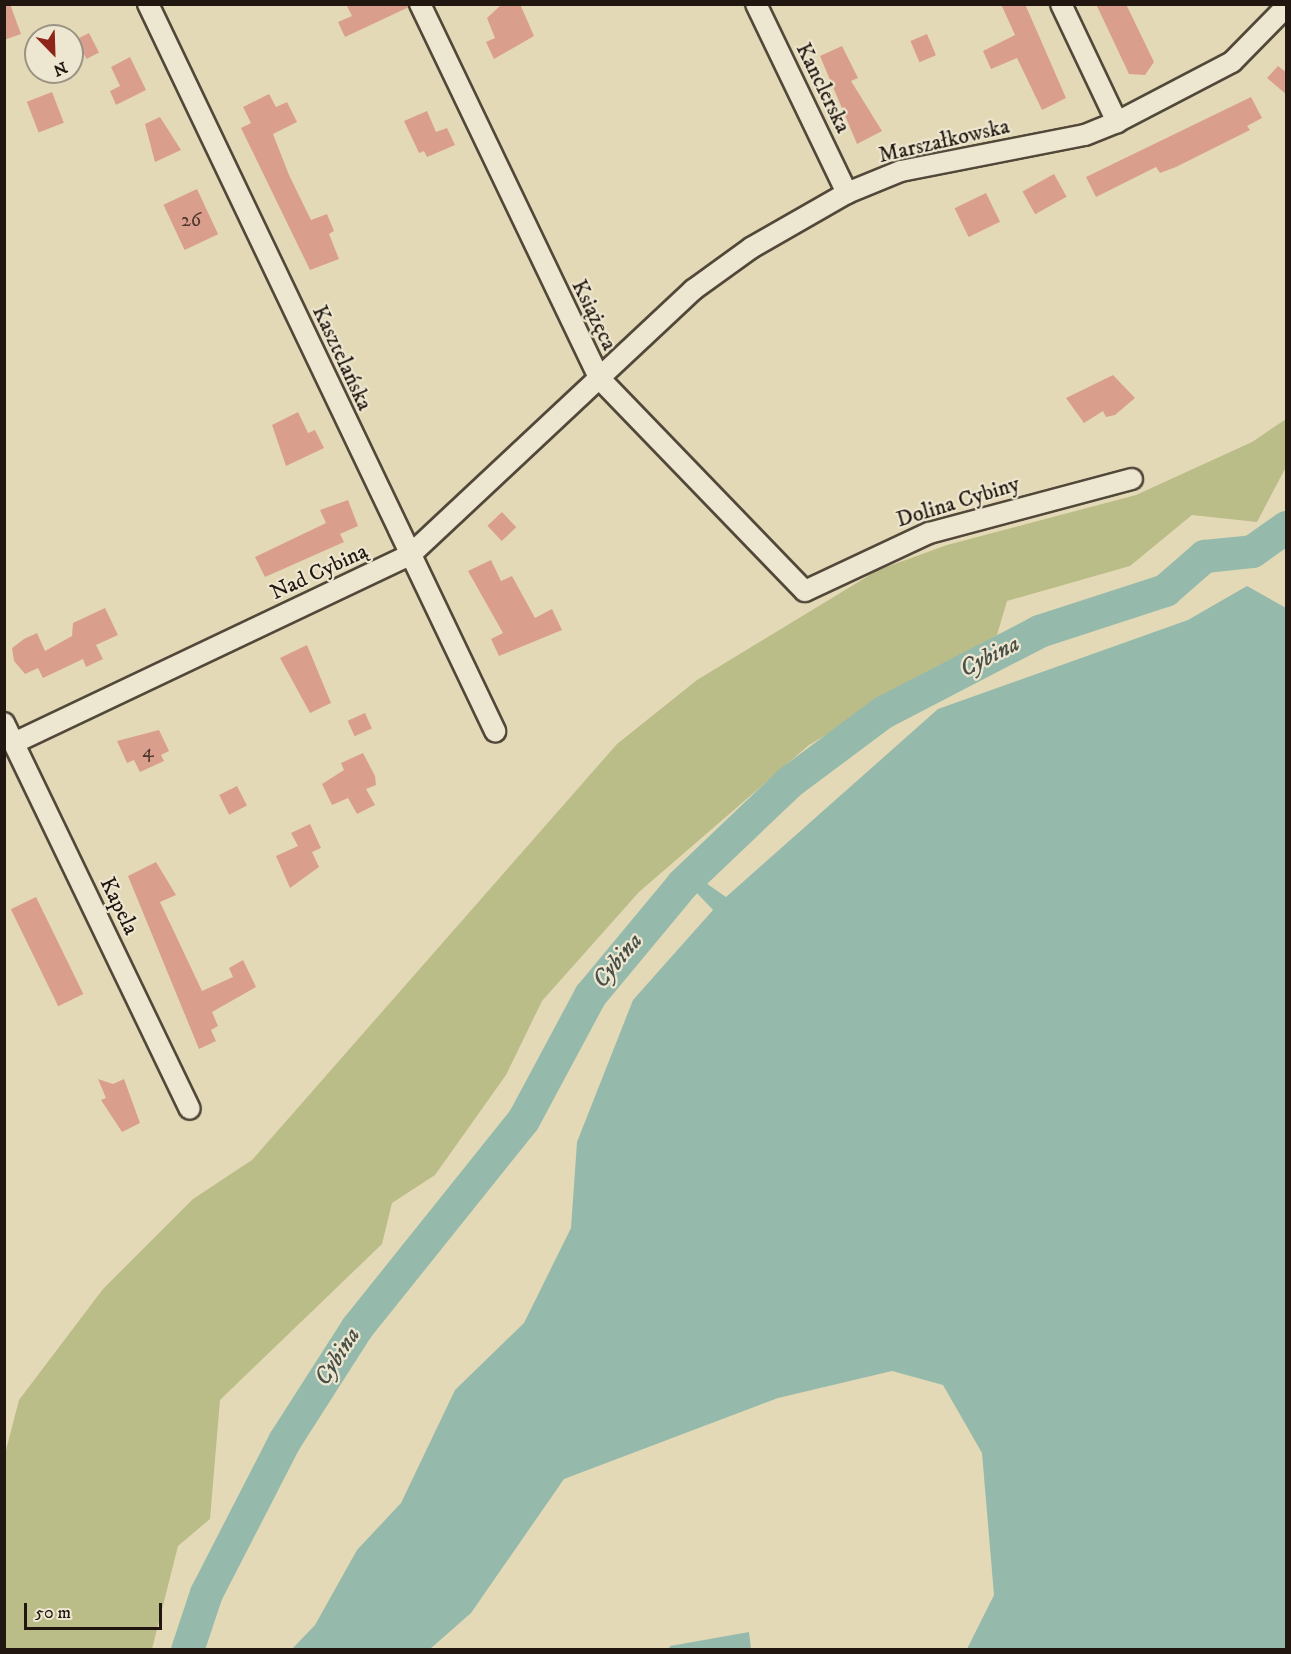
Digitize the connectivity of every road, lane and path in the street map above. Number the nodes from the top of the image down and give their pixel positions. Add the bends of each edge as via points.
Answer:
1 (148, 4) edge
2 (420, 4) edge
3 (756, 4) edge
4 (1061, 4) edge
5 (1287, 7) edge
6 (1117, 122) junction
7 (847, 193) junction
8 (599, 378) junction
9 (1132, 479) dead end
10 (410, 555) junction
11 (805, 591) joint
12 (4, 723) edge
13 (495, 731) dead end
14 (14, 743) junction
15 (190, 1109) dead end

1 - 10 street, Kasztelańska
2 - 8 street, Książęca
3 - 7 street, Kanclerska
4 - 6 street
5 - 6 street, Marszałkowska via 1232,62
6 - 7 street, Marszałkowska via 1085,135 901,171
7 - 8 street, Marszałkowska via 751,249 693,290
8 - 10 street, Nad Cybiną
8 - 11 street, Książęca
9 - 11 street, Dolina Cybiny via 929,533
10 - 13 street, Kasztelańska
10 - 14 street, Nad Cybiną
12 - 14 street, Kapela
14 - 15 street, Kapela

